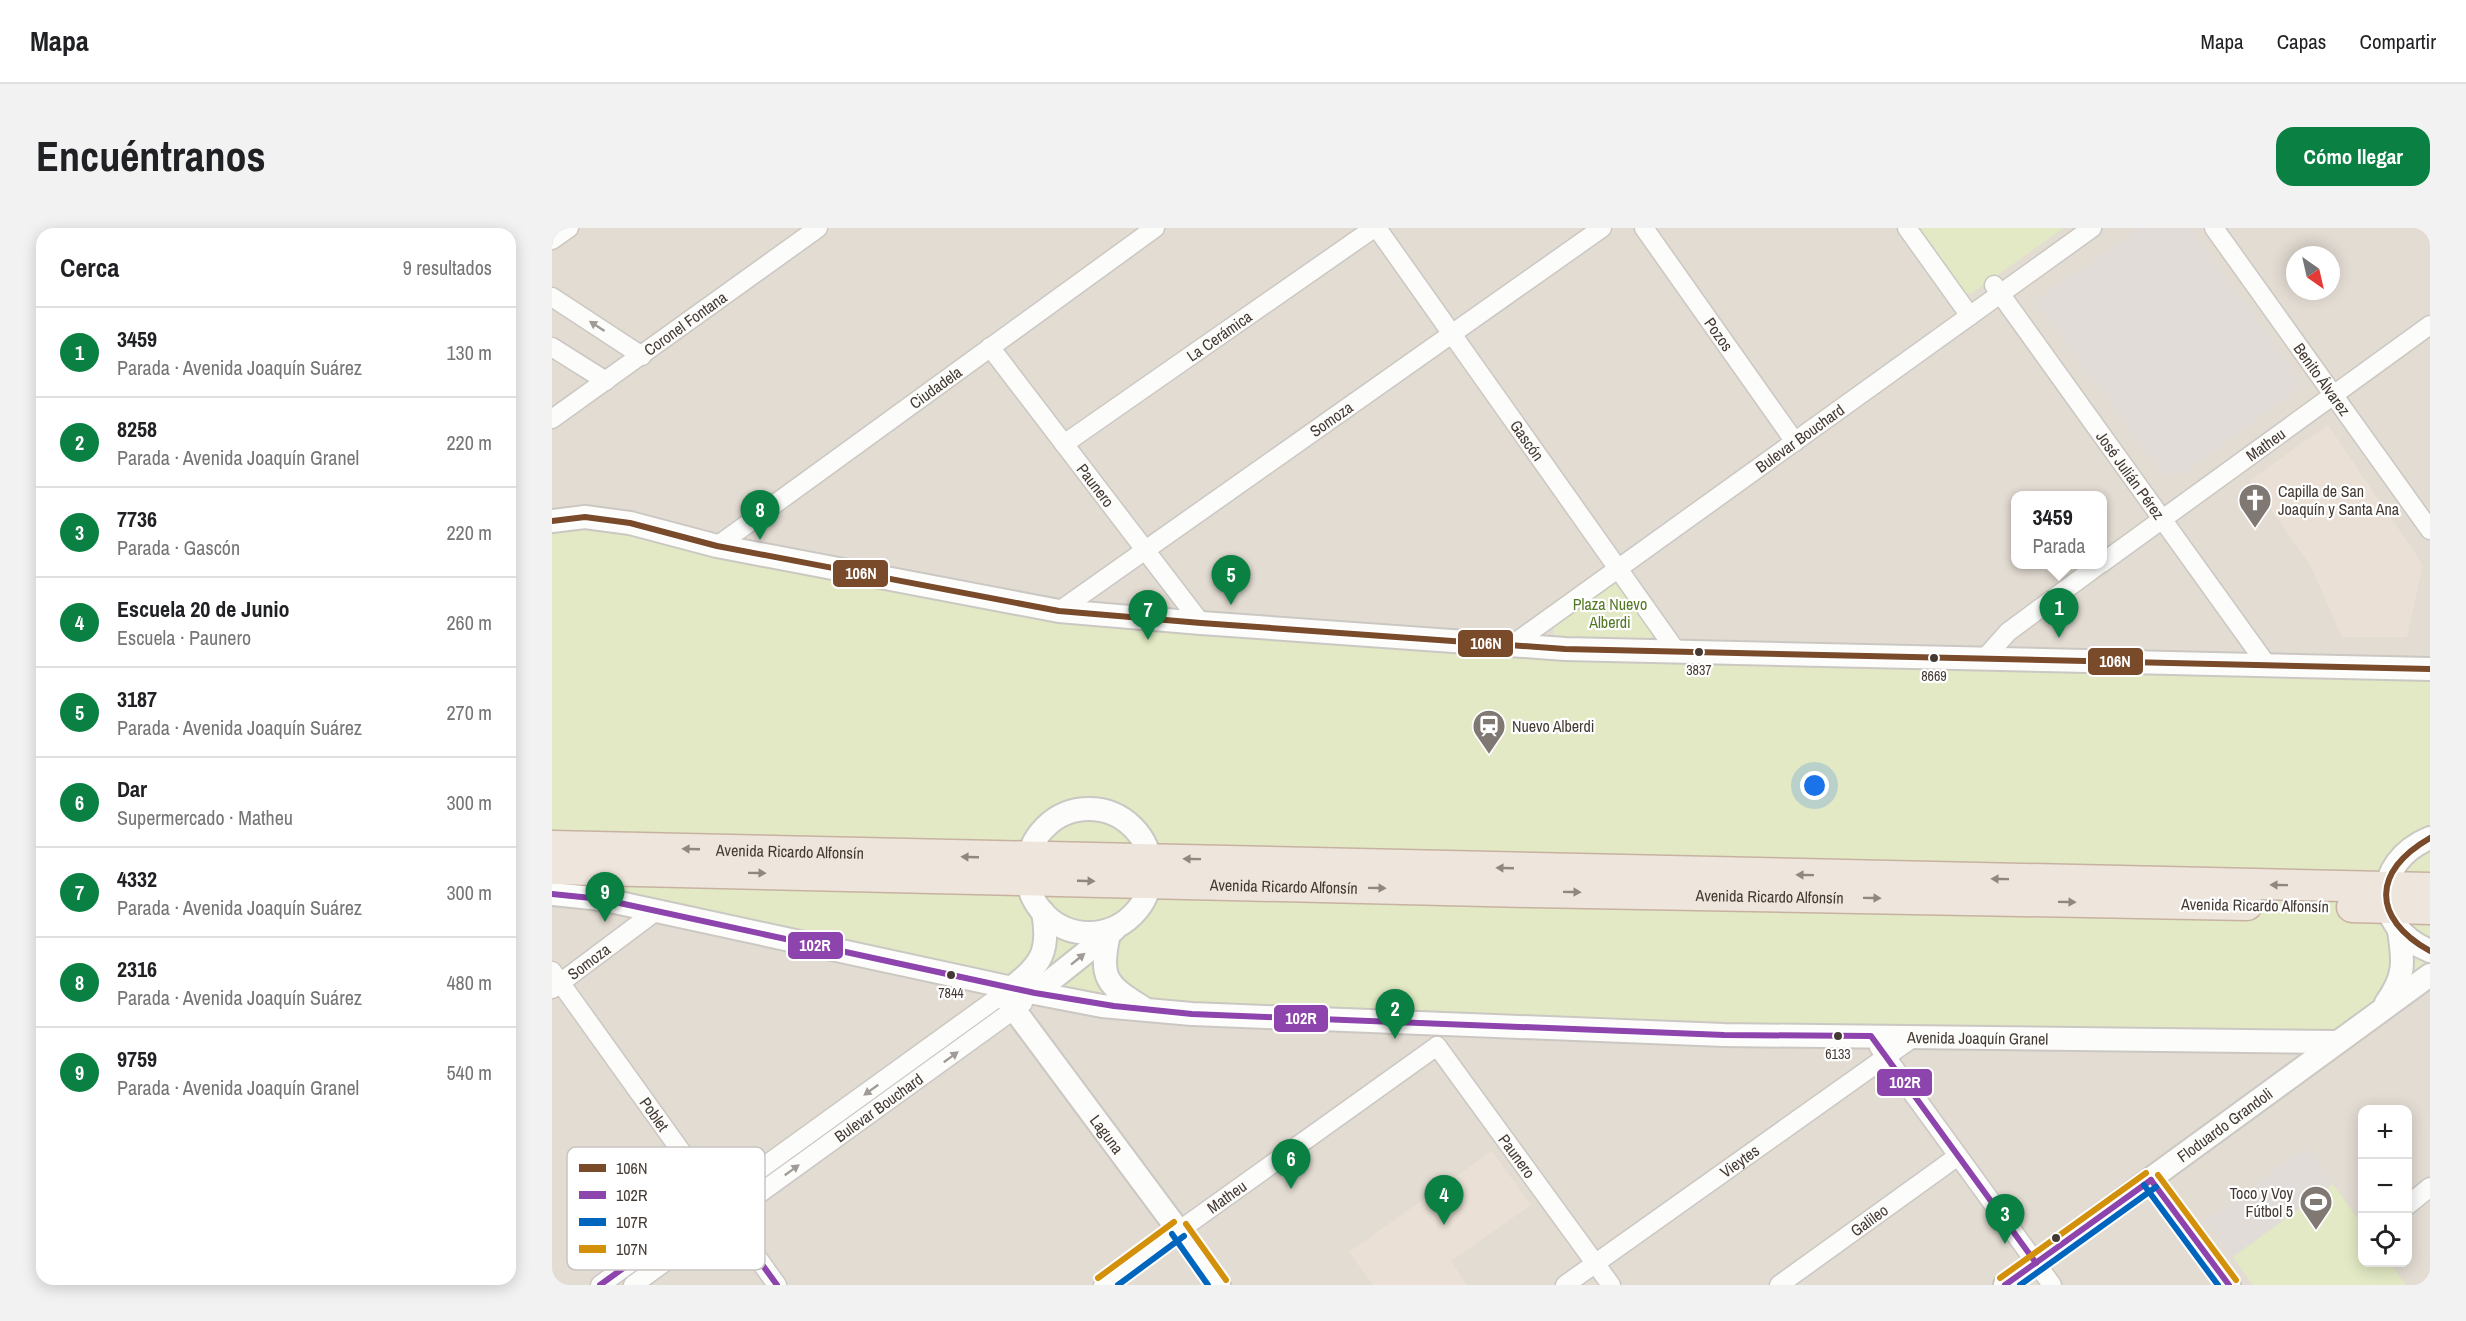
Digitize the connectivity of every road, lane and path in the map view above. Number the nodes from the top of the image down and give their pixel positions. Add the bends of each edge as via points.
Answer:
1 (569, 228) edge
2 (818, 228) edge
3 (1155, 228) edge
4 (1375, 228) edge
5 (1602, 228) edge
6 (1644, 228) edge
7 (1907, 228) edge
8 (2073, 228) edge
9 (2092, 228) edge
10 (2214, 228) edge
11 (552, 240) edge
12 (1997, 289) junction
13 (552, 297) edge
14 (1966, 311) junction
15 (2430, 325) edge
16 (1453, 336) junction
17 (552, 347) edge
18 (990, 347) junction
19 (642, 356) junction
20 (606, 381) junction
21 (2334, 395) junction
22 (552, 419) edge
23 (1791, 437) junction
24 (1064, 444) junction
25 (2162, 519) junction
26 (552, 521) edge
27 (2430, 530) edge
28 (717, 546) junction
29 (1146, 551) junction
30 (2107, 560) edge
31 (1615, 563) junction
32 (2094, 569) edge
33 (1059, 611) junction
34 (1201, 623) junction
35 (1500, 646) junction
36 (1677, 652) junction
37 (1984, 659) junction
38 (2266, 665) junction
39 (2430, 669) edge
40 (2430, 838) edge
41 (552, 846) edge
42 (552, 869) edge
43 (1028, 869) junction
44 (1151, 871) junction
45 (2430, 888) edge
46 (552, 894) edge
47 (2391, 909) junction
48 (2430, 909) edge
49 (656, 911) junction
50 (1043, 912) junction
51 (1115, 930) junction
52 (2430, 951) edge
53 (2430, 975) edge
54 (555, 981) edge
55 (1035, 993) junction
56 (1006, 994) junction
57 (2384, 1007) junction
58 (1149, 1011) junction
59 (1440, 1035) junction
60 (1871, 1036) junction
61 (1914, 1037) junction
62 (2336, 1042) junction
63 (1886, 1057) junction
64 (676, 1147) edge
65 (1958, 1156) junction
66 (765, 1166) edge
67 (2151, 1180) junction
68 (765, 1186) edge
69 (2430, 1187) edge
70 (2412, 1202) edge
71 (1179, 1229) junction
72 (2036, 1263) junction
73 (1595, 1264) junction
74 (765, 1268) edge
75 (621, 1270) edge
76 (653, 1270) edge
77 (600, 1285) edge
78 (633, 1285) edge
79 (777, 1285) edge
80 (1102, 1285) edge
81 (1219, 1285) edge
82 (1565, 1285) edge
83 (1611, 1285) edge
84 (1779, 1285) edge
85 (2005, 1285) edge
86 (2052, 1285) edge
87 (2229, 1285) edge

1 - 11 street
2 - 19 street, Coronel Fontana
3 - 18 street, Ciudadela
4 - 16 street, Gascón
4 - 24 street, La Cerámica
5 - 16 street, Somoza
6 - 23 street, Pozos
7 - 14 street
8 - 12 street, Bulevar Bouchard
9 - 12 street, Bulevar Bouchard
10 - 21 street, Benito Álvarez
12 - 14 street, Bulevar Bouchard
12 - 25 street, José Julián Pérez
19 -> 13 street
14 - 23 street, Bulevar Bouchard
15 - 21 street, Matheu
16 - 29 street, Somoza
16 - 31 street, Gascón
17 - 20 street
18 - 24 street, Paunero
18 - 28 street, Ciudadela
19 - 20 street, Coronel Fontana
20 - 22 street, Coronel Fontana
21 - 25 street, Matheu
21 - 27 street, Benito Álvarez
23 - 31 street, Bulevar Bouchard
24 - 29 street, Paunero
25 - 30 street, Matheu
25 - 38 street, José Julián Pérez
26 - 28 street via 585,517 630,523
28 - 33 street
29 - 33 street, Somoza
29 - 34 street, Paunero
31 - 35 street, Bulevar Bouchard
31 - 36 street, Gascón
32 - 37 street, Matheu via 2008,632
33 - 34 street
34 - 35 street
35 - 36 street
36 - 37 street
37 - 38 street
38 - 39 street
40 - 47 street via 2405,852 2393,868
43 -> 41 highway, Avenida Ricardo Alfonsín
42 -> 43 highway, Avenida Ricardo Alfonsín
43 - 44 highway, Avenida Ricardo Alfonsín
43 - 44 street via 1033,845 1043,829 1058,816 1096,808 1131,824 1144,840
43 - 50 street via 1032,896
44 - 47 highway, Avenida Ricardo Alfonsín
44 - 51 street via 1141,905
45 - 47 highway, Avenida Ricardo Alfonsín
46 - 49 street, Avenida Joaquín Granel
47 - 48 highway, Avenida Ricardo Alfonsín
47 - 52 street via 2413,943
47 - 57 street, Floduardo Grandoli via 2403,954 2402,970 2399,984
49 - 54 street, Somoza
49 - 56 street, Avenida Joaquín Granel
50 - 51 street via 1063,927 1088,933
50 - 56 street, Bulevar Bouchard via 1046,932 1039,963
55 -> 51 street
51 - 58 street via 1103,964 1107,978 1116,990
53 - 57 street, Floduardo Grandoli
54 - 64 street, Poblet
55 - 56 street, Avenida Joaquín Granel
55 - 58 street, Avenida Joaquín Granel
56 -> 66 street, Bulevar Bouchard
68 -> 56 street, Bulevar Bouchard
56 - 71 street, Laguna
57 - 62 street, Floduardo Grandoli
58 - 59 street, Avenida Joaquín Granel
59 - 60 street, Avenida Joaquín Granel via 1557,1027 1725,1035
59 - 71 street, Matheu
59 - 73 street, Paunero
60 - 61 street, Avenida Joaquín Granel
60 - 63 street
61 - 62 street, Avenida Joaquín Granel
61 - 63 street, Vieytes
62 - 67 street, Floduardo Grandoli
63 - 65 street
63 - 73 street, Vieytes
65 - 72 street
65 - 84 street, Galileo
67 - 72 street, Floduardo Grandoli
67 - 87 street
69 - 70 street
71 - 80 street, Matheu
71 - 81 street, Laguna
72 - 85 street, Floduardo Grandoli
72 - 86 street
73 - 82 street, Vieytes
73 - 83 street, Paunero
74 - 79 street, Poblet
75 - 77 street, Bulevar Bouchard
76 - 78 street, Bulevar Bouchard

